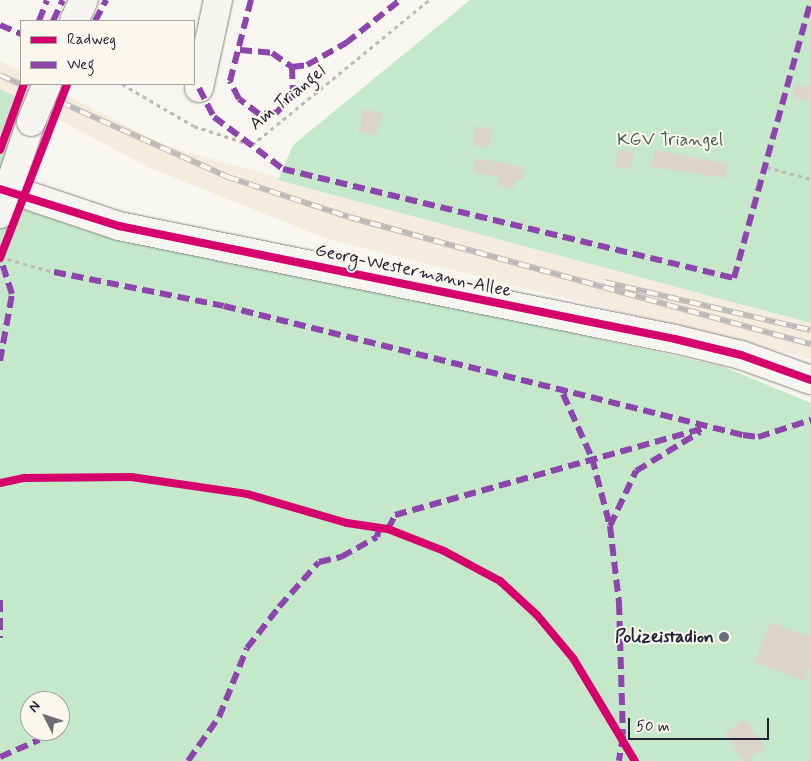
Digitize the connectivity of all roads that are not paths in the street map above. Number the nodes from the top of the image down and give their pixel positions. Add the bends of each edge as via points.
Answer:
1 (84, 0) edge
2 (218, 0) edge
3 (74, 20) edge
4 (47, 85) edge
5 (199, 88) dead end
6 (4, 202) edge
7 (811, 380) edge

1 - 3 street
2 - 5 street
4 - 6 street, bridge
6 - 7 street, Georg-Westermann-Allee via 675,339 741,354

